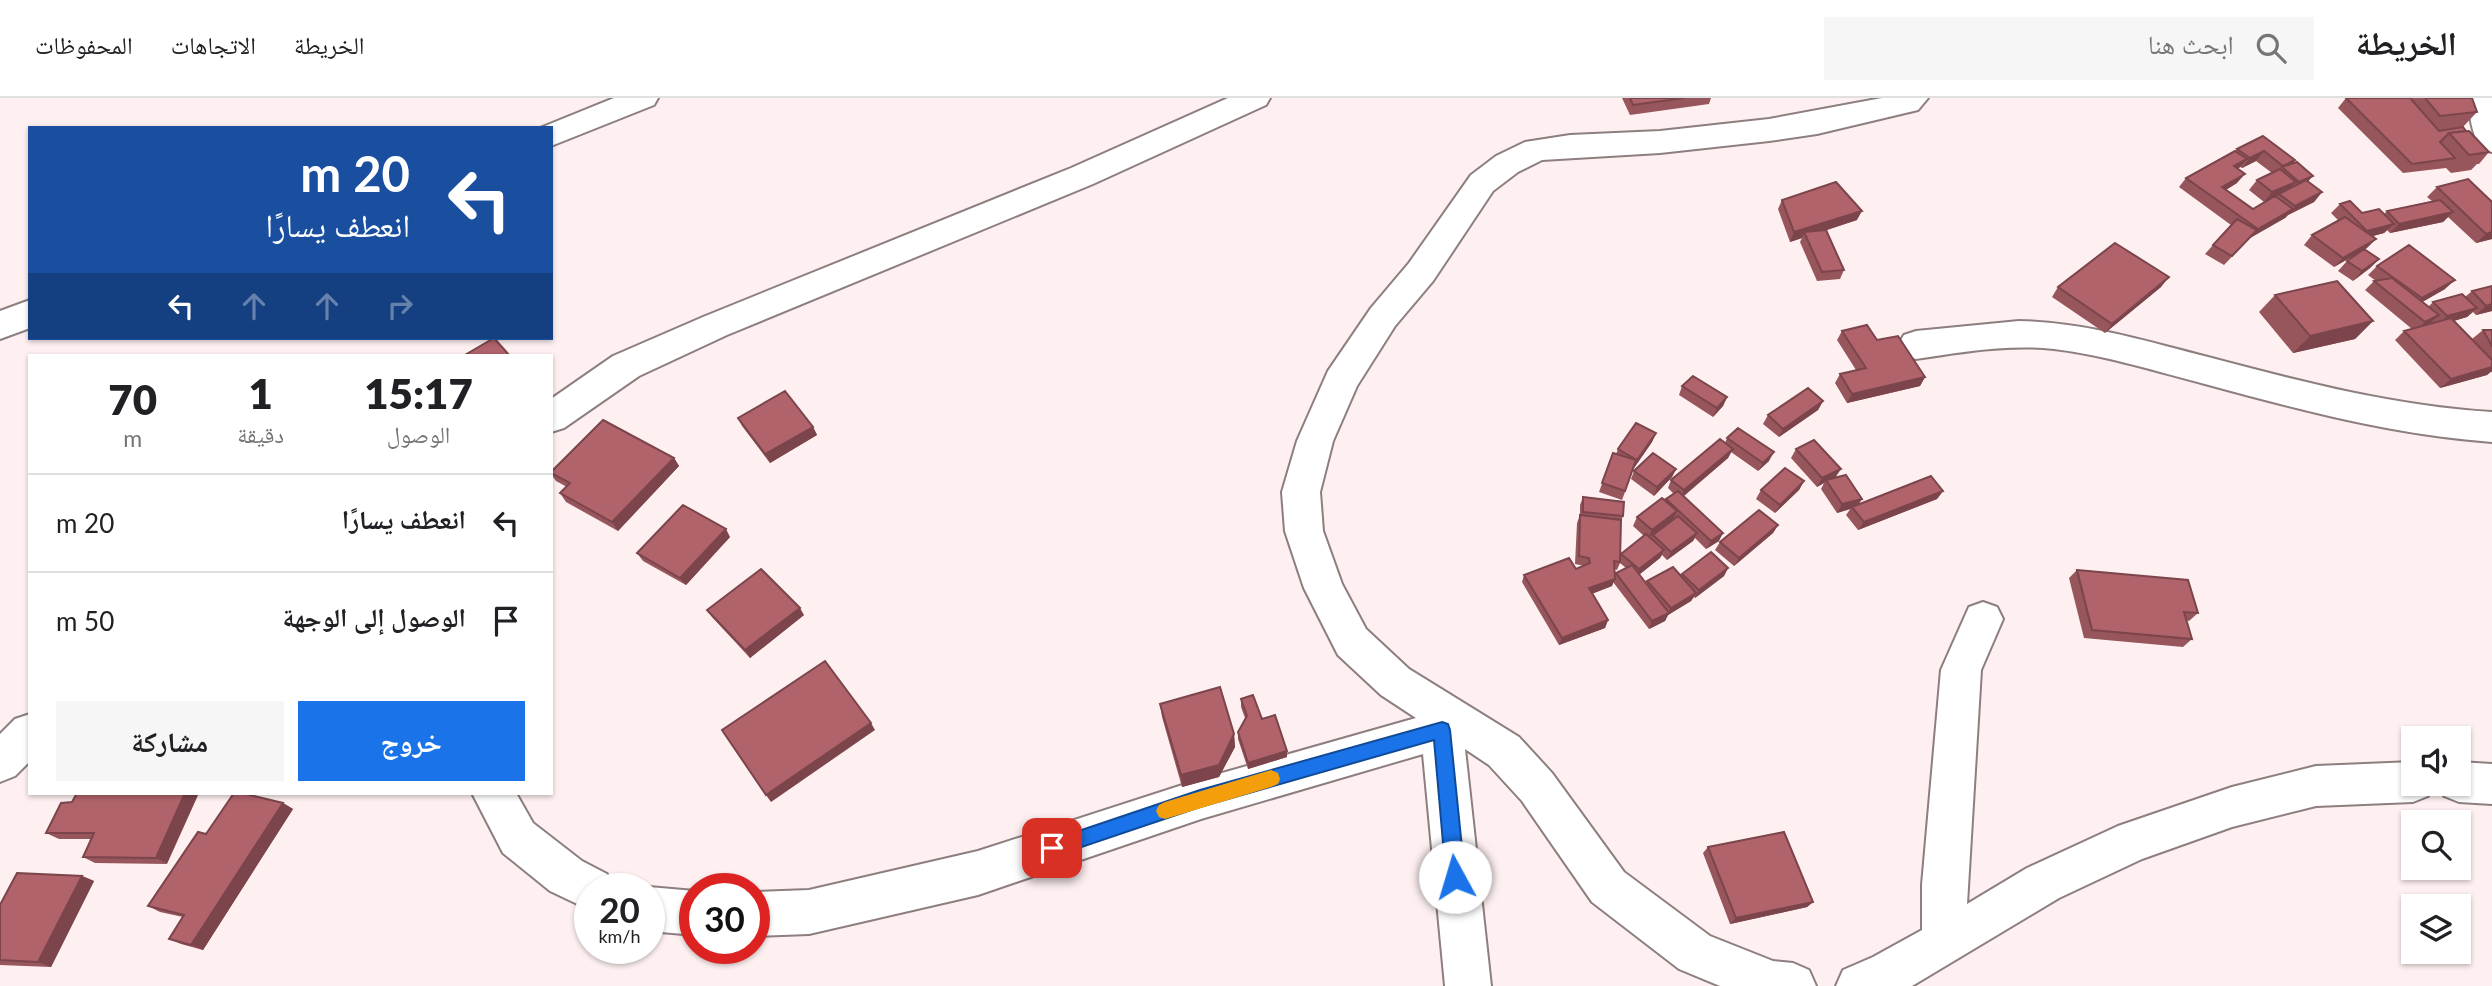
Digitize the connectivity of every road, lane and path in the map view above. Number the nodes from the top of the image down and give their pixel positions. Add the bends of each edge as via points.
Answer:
1 (643, 98) edge
2 (1255, 98) edge
3 (1913, 98) edge
4 (2483, 98) edge
5 (553, 134) edge
6 (2492, 141) edge
7 (28, 314) edge
8 (0, 326) edge
9 (1916, 345) dead end
10 (553, 417) edge
11 (2492, 427) edge
12 (1983, 619) dead end
13 (28, 723) edge
14 (0, 725) edge
15 (1452, 727) junction
16 (28, 735) edge
17 (0, 762) edge
18 (2401, 782) edge
19 (2471, 783) edge
20 (2492, 784) edge
21 (494, 795) edge
22 (574, 880) edge
23 (770, 913) edge
24 (1945, 943) junction
25 (1880, 982) edge
26 (1468, 986) edge
27 (1793, 986) edge

1 - 5 street
2 - 10 street via 1082,176 639,360
3 - 15 street via 1817,123 1660,142 1536,150 1482,183 1421,272 1383,317 1341,381 1315,441 1301,492 1304,531 1324,588 1352,642
4 - 6 street
7 - 8 street
9 - 11 street via 1984,334 2053,336 2391,417
12 - 24 street via 1961,670 1944,885
13 - 14 street
15 - 23 street via 1200,799 978,873 809,912
15 - 26 street
15 - 27 street via 1504,751 1537,787 1608,887 1695,953 1773,984
16 - 17 street
18 - 24 street via 2316,786 2207,815 2133,841 2043,883
19 - 20 street
21 - 22 street via 518,838
24 - 25 street

